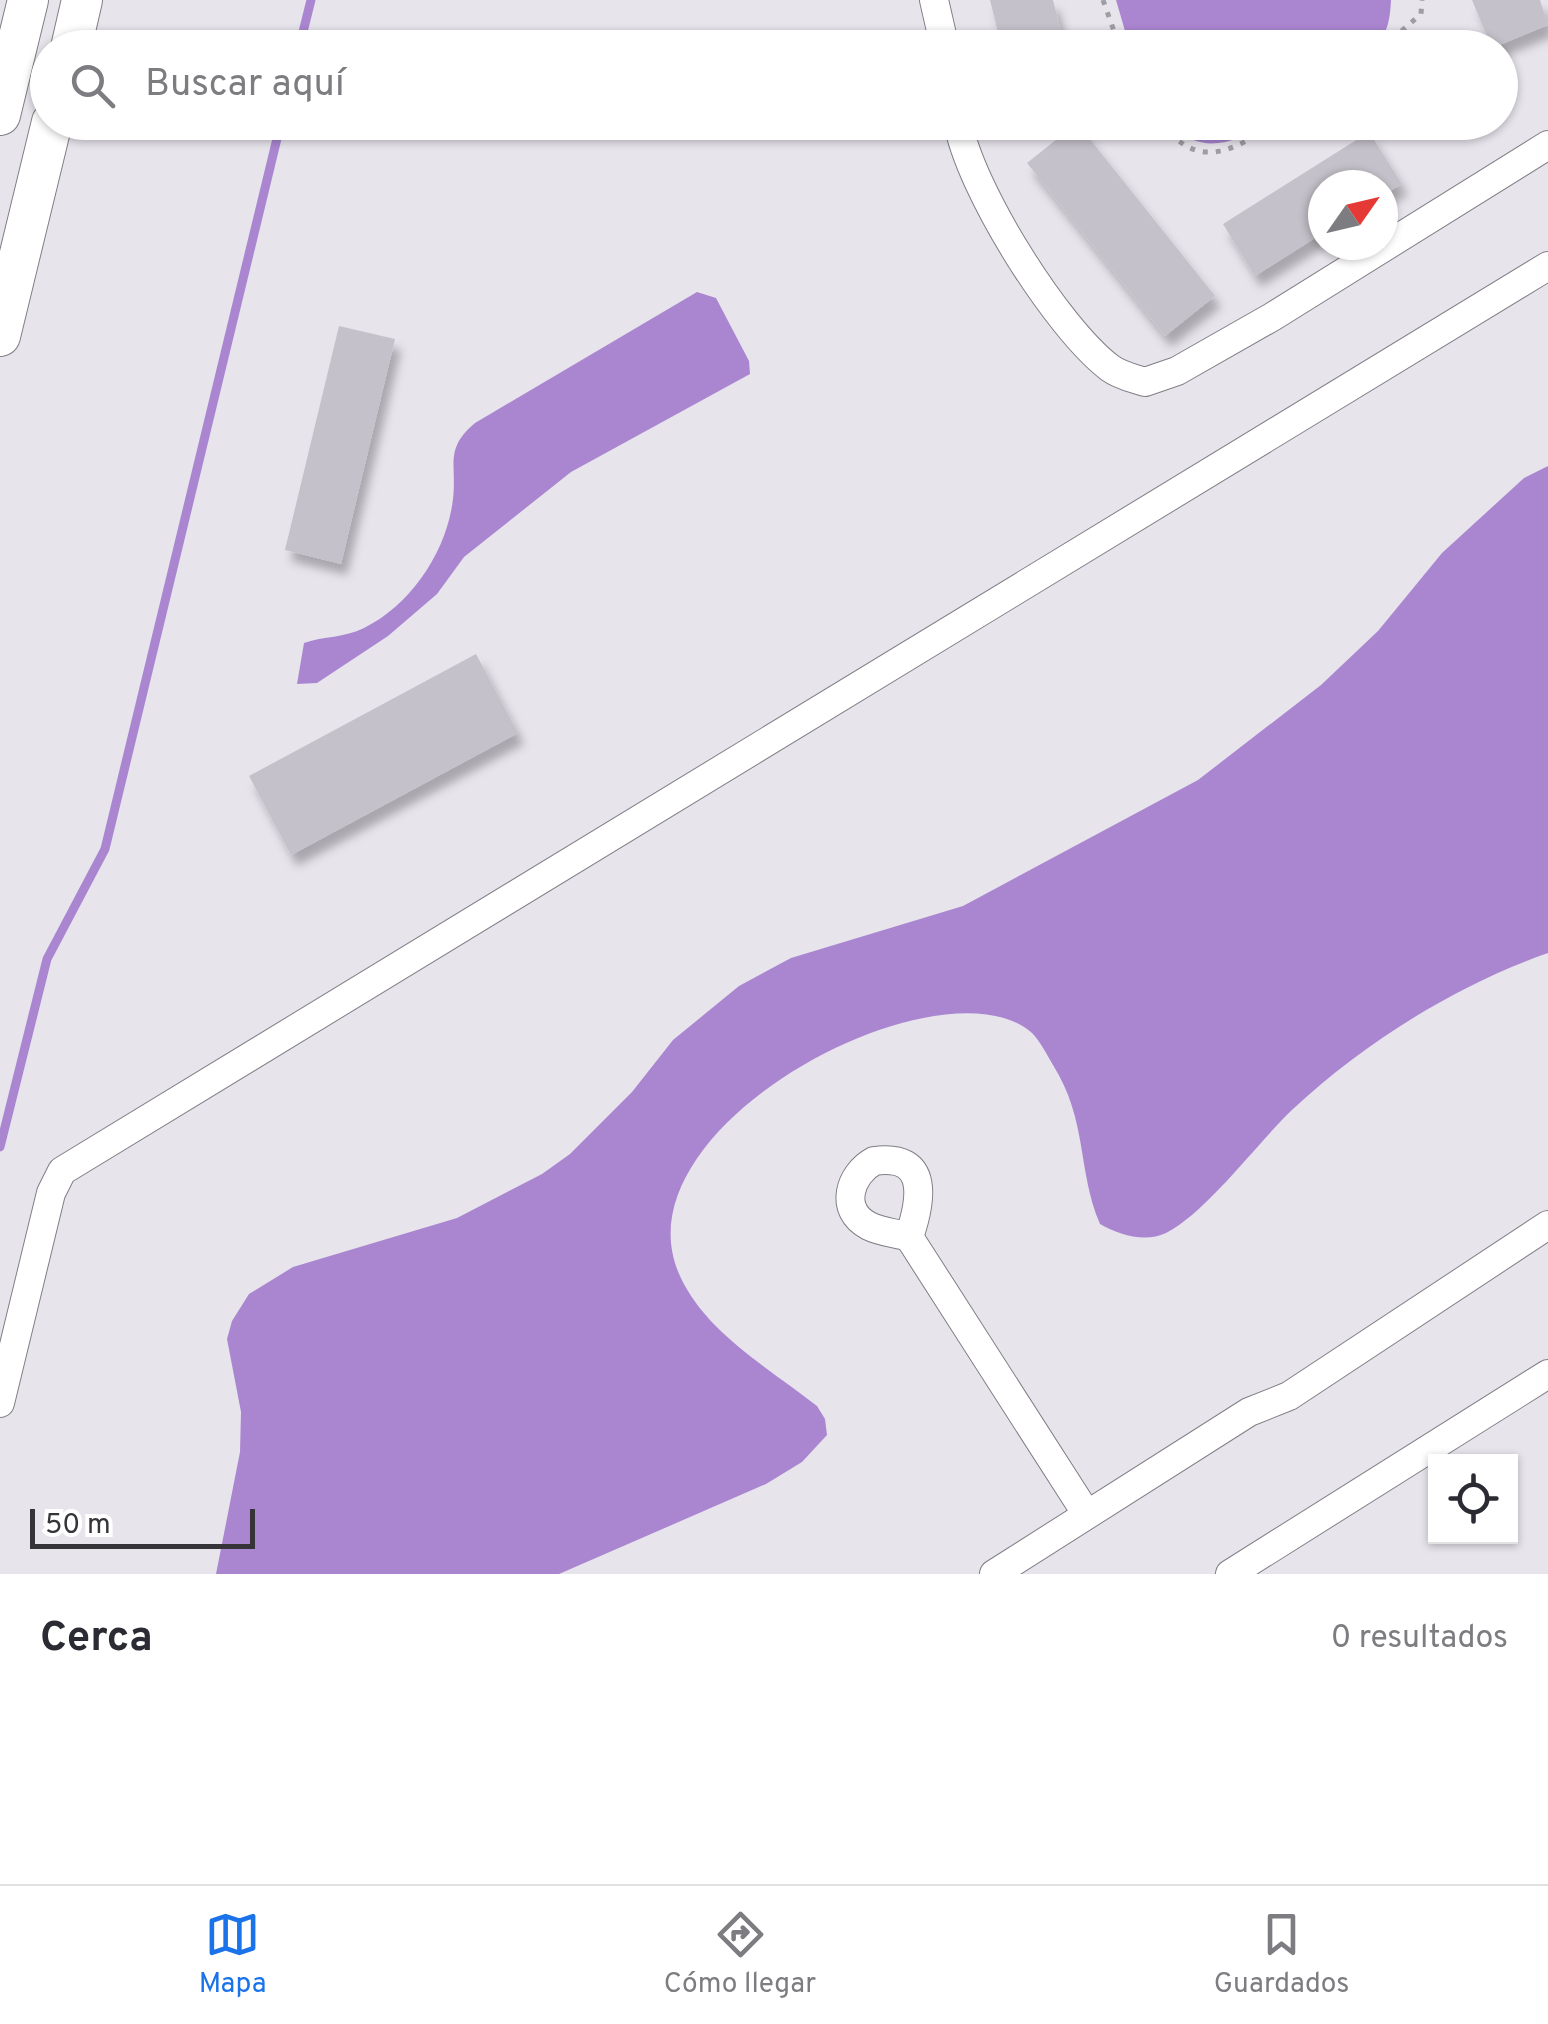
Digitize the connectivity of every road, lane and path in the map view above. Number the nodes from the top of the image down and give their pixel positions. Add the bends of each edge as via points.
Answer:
1 (28, 0) edge
2 (82, 0) edge
3 (934, 0) edge
4 (1103, 0) edge
5 (1422, 0) edge
6 (75, 30) edge
7 (941, 30) edge
8 (1114, 30) edge
9 (1403, 30) edge
10 (0, 115) edge
11 (48, 140) edge
12 (961, 140) edge
13 (1175, 140) edge
14 (1251, 140) edge
15 (1548, 146) edge
16 (1548, 266) edge
17 (0, 336) edge
18 (1548, 1225) edge
19 (909, 1236) dead end
20 (1548, 1374) edge
21 (0, 1403) edge
22 (1086, 1513) junction
23 (994, 1574) edge
24 (1230, 1574) edge

1 - 10 main road
2 - 6 main road
3 - 7 street
4 - 8 path
5 - 9 path via 1421,14
11 - 17 main road
12 - 15 street via 990,211 1050,298 1106,365 1145,382 1272,317
13 - 14 path via 1197,152 1223,152
16 - 21 street via 62,1172 51,1193
18 - 22 street via 1289,1396 1250,1412
19 - 22 street
20 - 24 street
22 - 23 street

